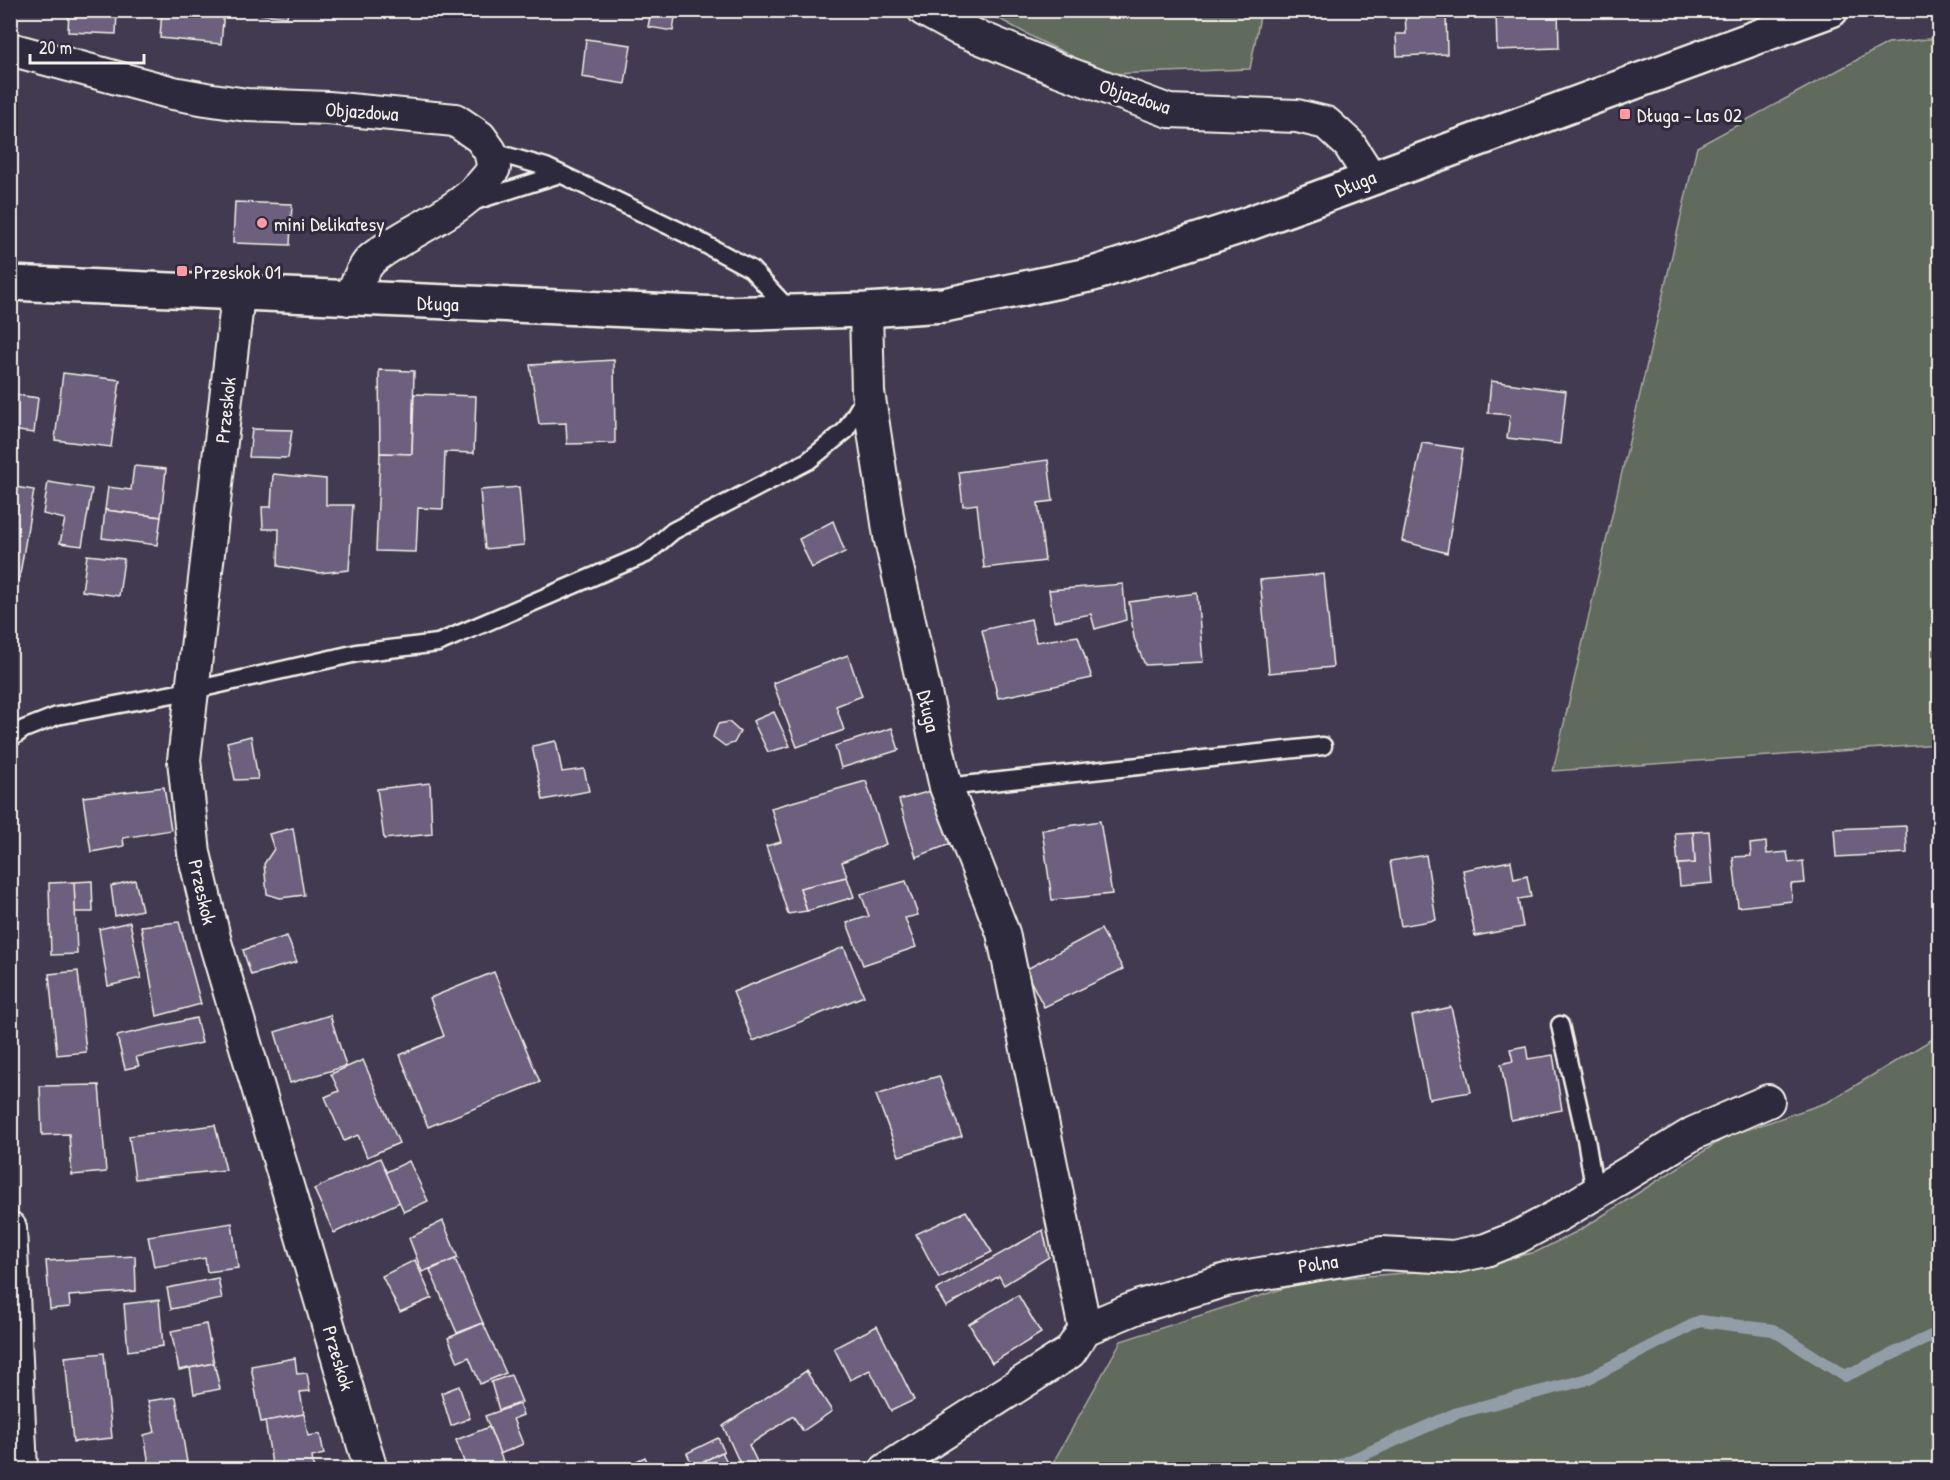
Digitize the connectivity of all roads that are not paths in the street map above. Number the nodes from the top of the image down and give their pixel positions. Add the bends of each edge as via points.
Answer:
1 (924, 10) edge
2 (1832, 10) edge
3 (10, 49) edge
4 (490, 152) junction
5 (560, 174) junction
6 (1371, 177) junction
7 (458, 206) junction
8 (10, 283) edge
9 (238, 295) junction
10 (349, 299) junction
11 (866, 310) junction
12 (793, 313) junction
13 (868, 392) junction
14 (194, 690) junction
15 (10, 739) edge
16 (1323, 746) dead end
17 (946, 787) junction
18 (1560, 1025) dead end
19 (1768, 1101) dead end
20 (1595, 1193) junction
21 (10, 1228) edge
22 (1085, 1329) junction
23 (21, 1470) edge
24 (371, 1470) edge
25 (886, 1470) edge

1 - 6 street, Objazdowa via 1045,65 1169,111 1297,116 1326,123 1349,144
2 - 6 street, Długa
3 - 4 street, Objazdowa via 206,99 455,120 480,137
4 - 5 lane
4 - 7 street via 494,168 485,183
5 - 7 lane
5 - 12 lane via 751,269
6 - 11 street, Długa via 1242,226 1093,274 944,305
7 - 10 street via 370,261
8 - 9 street, Długa
9 - 10 street, Długa
9 - 14 street, Przeskok
10 - 12 street, Długa via 721,314
11 - 12 street, Długa
11 - 13 street, Długa
13 - 14 lane via 845,431 808,461 673,531 646,554 617,568 438,643 357,652
13 - 17 street, Długa via 890,536
14 - 15 lane via 57,716
14 - 24 street, Przeskok via 184,759 194,853 215,942
16 - 17 lane
17 - 22 street, Długa via 1003,933
18 - 20 lane
19 - 20 street, Polna via 1694,1133
20 - 22 street, Polna via 1518,1237 1486,1250 1453,1257 1382,1253 1276,1269 1140,1306
21 - 23 street
22 - 25 street via 1070,1352

